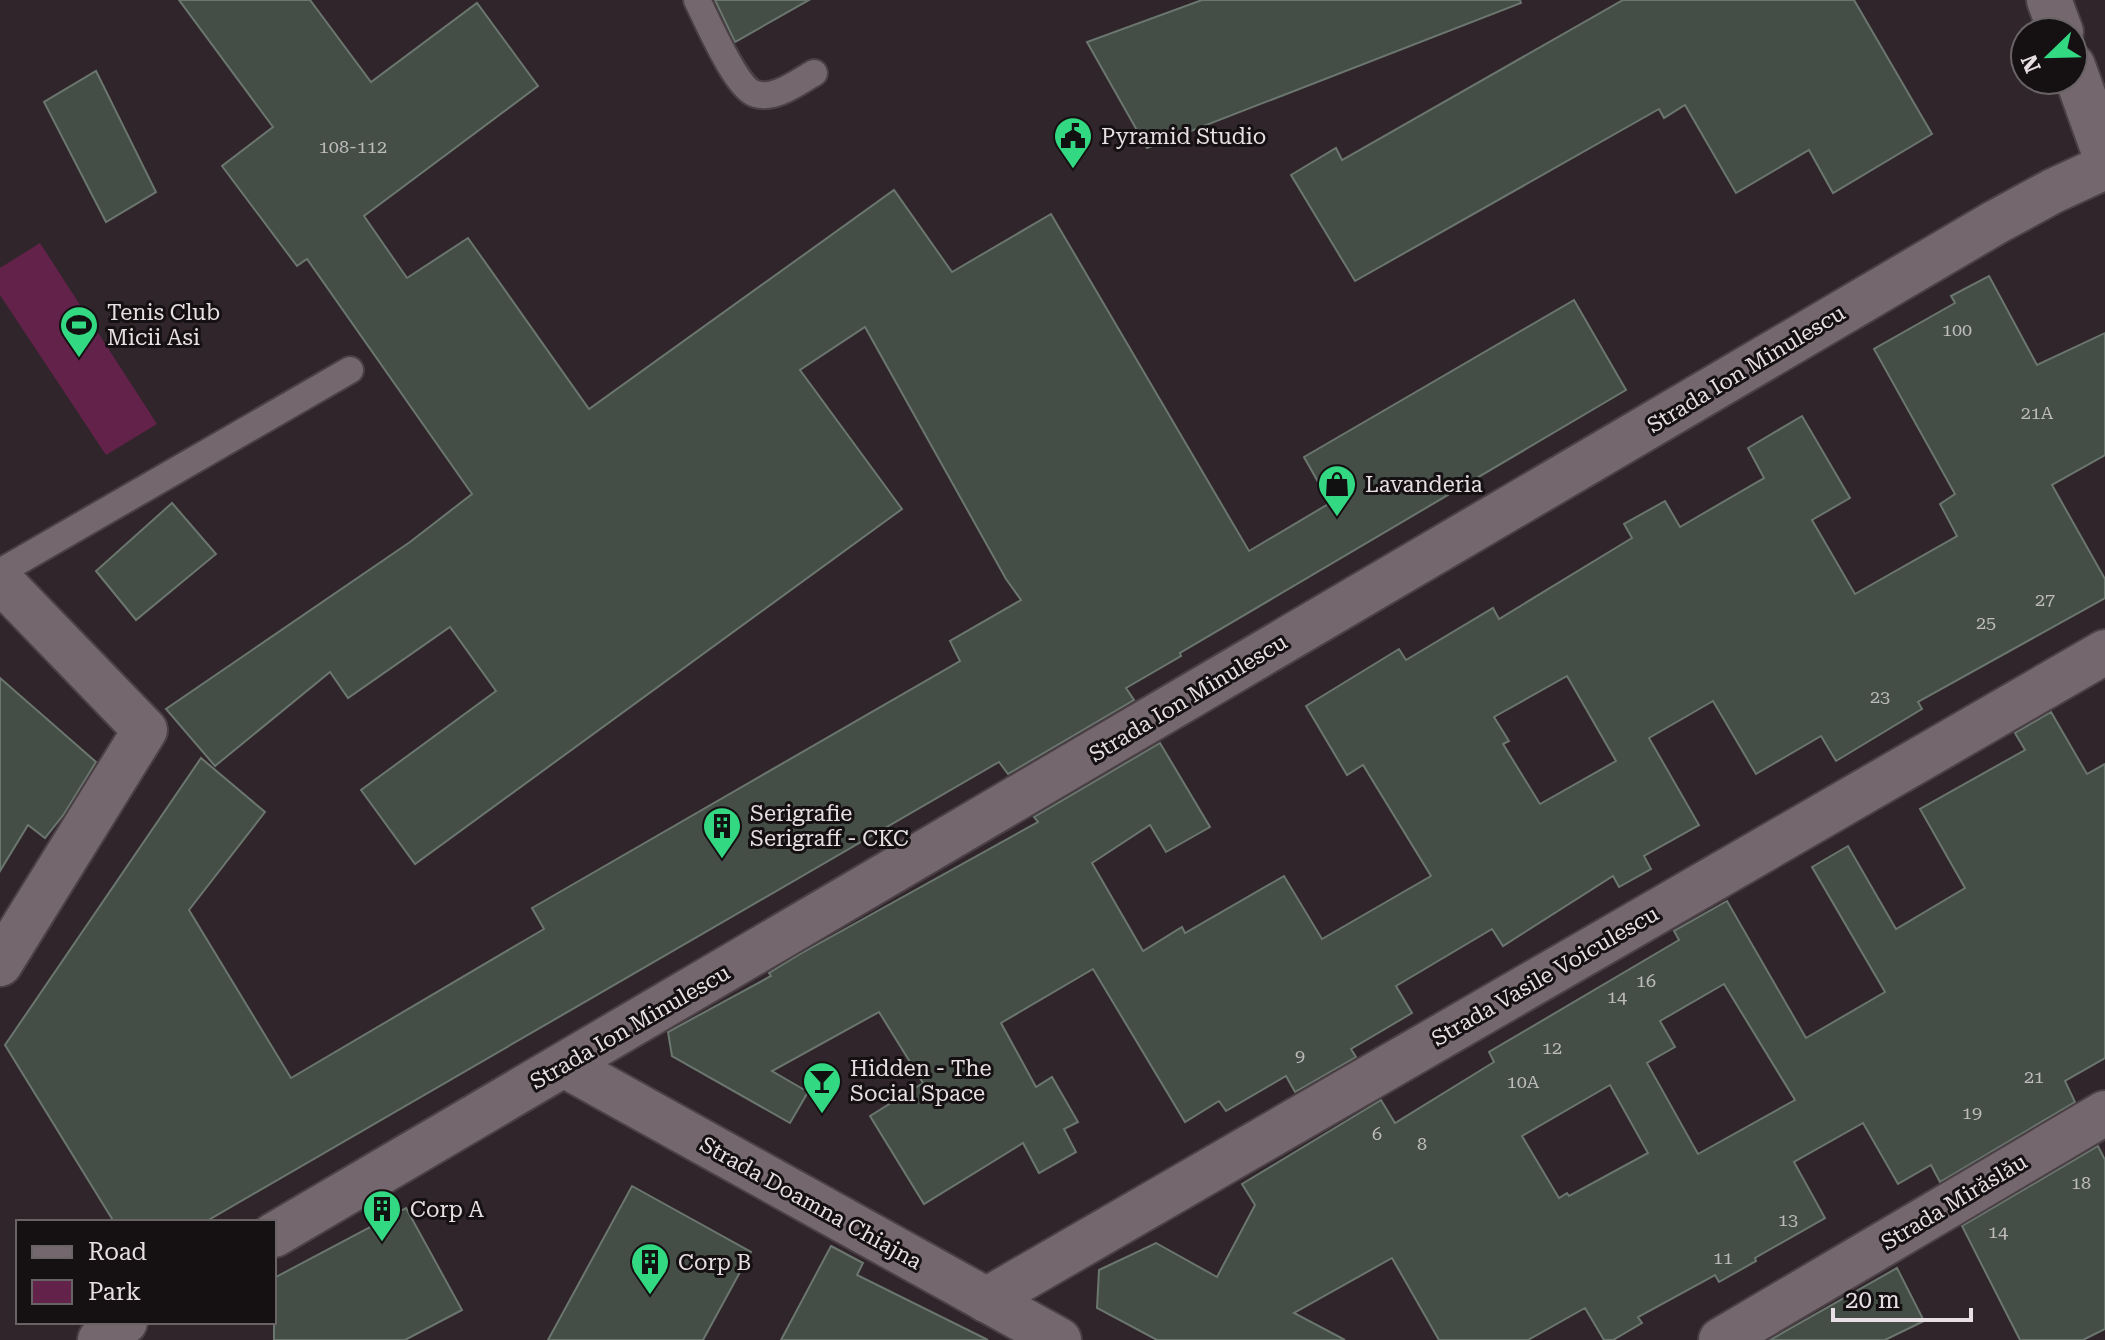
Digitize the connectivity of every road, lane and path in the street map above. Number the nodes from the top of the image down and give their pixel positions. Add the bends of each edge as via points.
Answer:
1 (697, 0) edge
2 (814, 73) dead end
3 (2084, 96) edge
4 (2105, 155) edge
5 (2105, 167) edge
6 (350, 370) dead end
7 (0, 572) edge
8 (0, 580) edge
9 (2105, 652) edge
10 (0, 964) edge
11 (564, 1065) junction
12 (2105, 1113) edge
13 (276, 1234) edge
14 (986, 1300) junction
15 (122, 1324) edge
16 (100, 1340) edge
17 (1059, 1340) edge
18 (1721, 1340) edge

1 - 2 lane via 743,87 758,95 780,92
3 - 4 street
5 - 11 street, Strada Ion Minulescu via 1996,222
6 - 7 lane
8 - 10 street via 145,730
9 - 14 street, Strada Vasile Voiculescu
11 - 13 street, Strada Ion Minulescu
11 - 14 street, Strada Doamna Chiajna
12 - 18 street, Strada Mirăslău
14 - 17 street, Strada Doamna Chiajna
15 - 16 street

